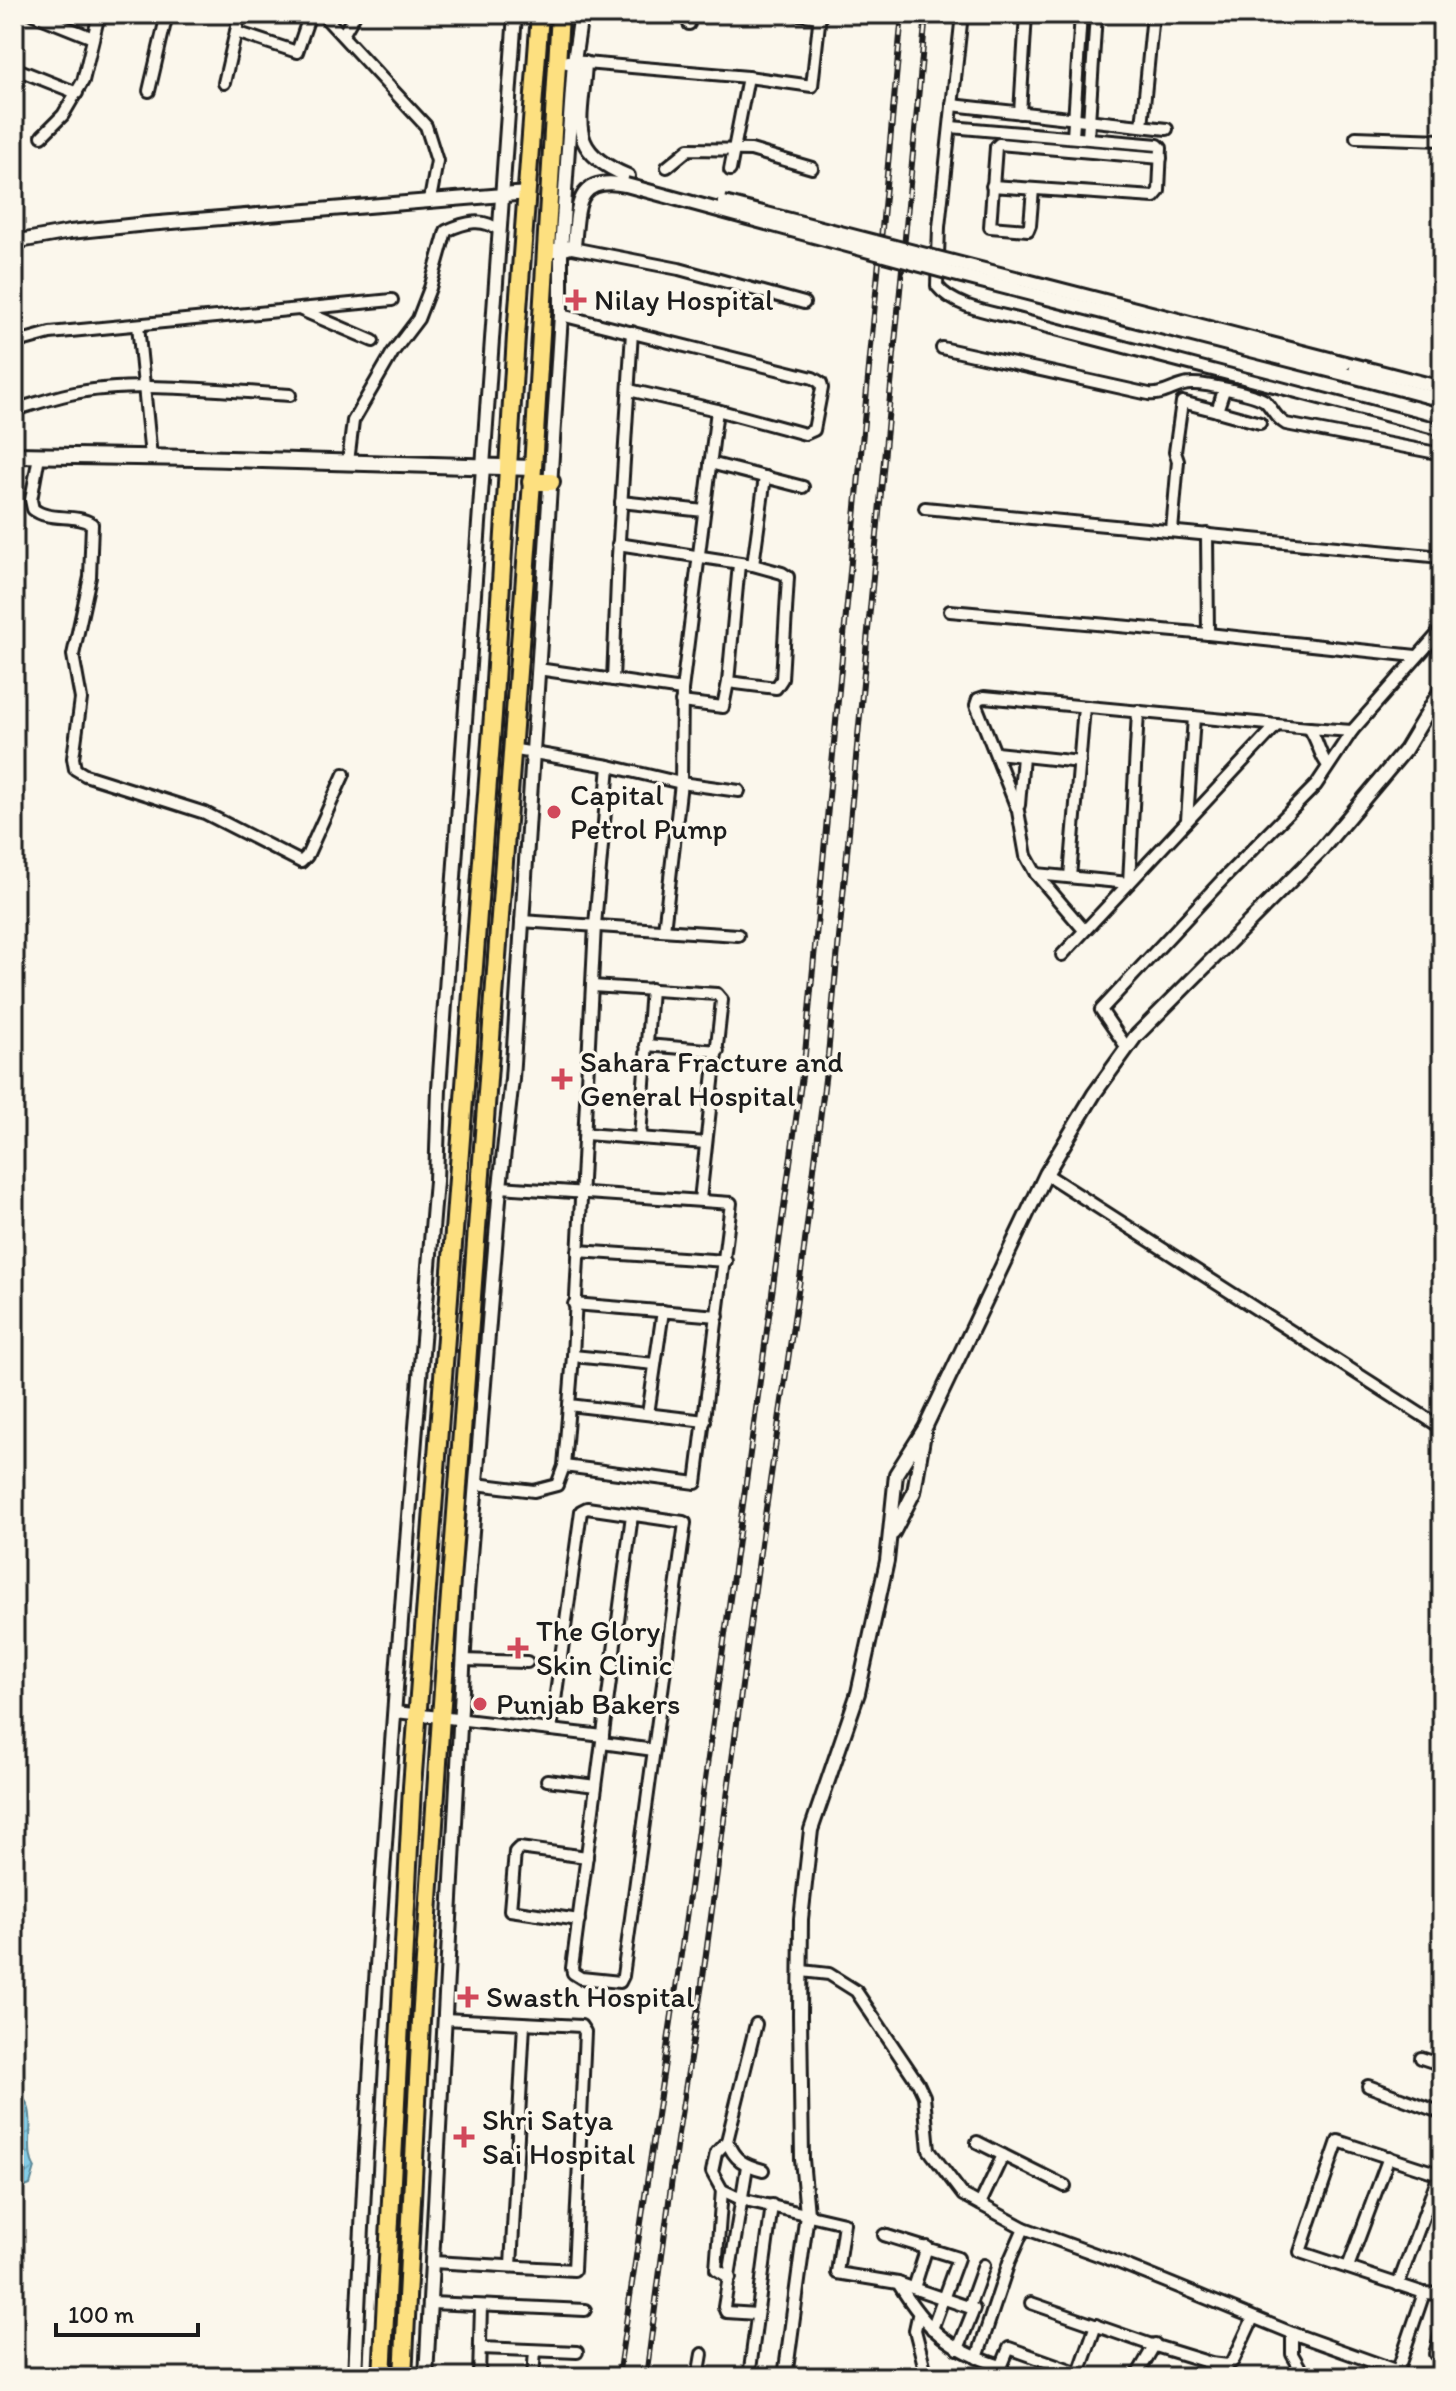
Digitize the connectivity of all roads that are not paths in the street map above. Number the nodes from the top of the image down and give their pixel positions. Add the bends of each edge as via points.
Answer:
1 (33, 14) edge
2 (99, 14) edge
3 (167, 14) edge
4 (240, 14) edge
5 (310, 14) edge
6 (322, 14) edge
7 (355, 14) edge
8 (515, 14) edge
9 (540, 14) edge
10 (560, 14) edge
11 (581, 14) edge
12 (797, 14) edge
13 (962, 14) edge
14 (1026, 14) edge
15 (1081, 14) edge
16 (1096, 14) edge
17 (1153, 14) edge
18 (820, 15) edge
19 (236, 32) junction
20 (343, 35) junction
21 (93, 38) junction
22 (580, 62) junction
23 (557, 64) junction
24 (14, 68) edge
25 (748, 77) junction
26 (224, 83) dead end
27 (149, 91) dead end
28 (77, 93) junction
29 (952, 105) junction
30 (1017, 112) junction
31 (1074, 119) junction
32 (1089, 120) junction
33 (1142, 126) junction
34 (951, 127) junction
35 (1167, 129) dead end
36 (1012, 132) junction
37 (42, 136) dead end
38 (1073, 137) junction
39 (1356, 137) dead end
40 (1088, 138) junction
41 (1442, 140) edge
42 (1011, 145) junction
43 (733, 150) junction
44 (1161, 158) junction
45 (667, 167) dead end
46 (812, 168) dead end
47 (730, 170) dead end
48 (627, 181) junction
49 (992, 186) junction
50 (1033, 189) junction
51 (528, 193) junction
52 (502, 198) junction
53 (430, 200) junction
54 (501, 225) junction
55 (14, 242) edge
56 (560, 249) junction
57 (392, 300) dead end
58 (804, 303) dead end
59 (299, 309) junction
60 (561, 315) junction
61 (138, 325) junction
62 (632, 332) junction
63 (373, 341) dead end
64 (14, 343) edge
65 (942, 348) dead end
66 (1347, 369) junction
67 (1234, 375) junction
68 (1442, 388) edge
69 (144, 389) junction
70 (629, 390) junction
71 (1227, 390) junction
72 (290, 395) dead end
73 (1442, 400) edge
74 (17, 409) dead end
75 (717, 410) junction
76 (1217, 411) junction
77 (1260, 423) dead end
78 (1442, 430) edge
79 (1442, 454) edge
80 (14, 455) edge
81 (39, 456) junction
82 (151, 457) junction
83 (348, 462) junction
84 (710, 463) junction
85 (509, 467) junction
86 (485, 468) junction
87 (532, 475) junction
88 (765, 477) junction
89 (551, 482) junction
90 (803, 487) dead end
91 (621, 502) junction
92 (925, 508) dead end
93 (704, 511) junction
94 (1172, 531) junction
95 (1207, 534) junction
96 (618, 544) junction
97 (699, 555) junction
98 (1442, 557) edge
99 (739, 564) junction
100 (753, 565) junction
101 (950, 611) dead end
102 (1442, 629) edge
103 (1208, 634) junction
104 (1416, 656) junction
105 (538, 669) junction
106 (613, 680) junction
107 (728, 682) junction
108 (1442, 688) edge
109 (682, 690) junction
110 (681, 702) junction
111 (1084, 707) junction
112 (1138, 711) junction
113 (1194, 717) junction
114 (1276, 726) junction
115 (1309, 728) junction
116 (1352, 731) junction
117 (511, 749) junction
118 (996, 753) junction
119 (531, 754) junction
120 (1023, 756) junction
121 (1080, 762) junction
122 (1328, 765) junction
123 (609, 766) junction
124 (344, 774) dead end
125 (681, 783) junction
126 (739, 791) dead end
127 (1018, 811) junction
128 (1187, 820) junction
129 (1036, 874) junction
130 (1070, 877) junction
131 (1129, 883) junction
132 (521, 921) junction
133 (595, 925) junction
134 (664, 930) junction
135 (1084, 930) junction
136 (738, 935) dead end
137 (1062, 955) dead end
138 (592, 986) junction
139 (651, 989) junction
140 (646, 1045) junction
141 (1127, 1048) junction
142 (718, 1051) junction
143 (585, 1134) junction
144 (640, 1137) junction
145 (706, 1143) junction
146 (1046, 1174) junction
147 (500, 1187) junction
148 (581, 1192) junction
149 (700, 1200) junction
150 (578, 1251) junction
151 (726, 1261) junction
152 (574, 1304) junction
153 (663, 1311) junction
154 (718, 1316) junction
155 (573, 1356) junction
156 (655, 1364) junction
157 (569, 1405) junction
158 (648, 1414) junction
159 (705, 1421) junction
160 (925, 1428) junction
161 (1442, 1428) edge
162 (564, 1466) junction
163 (476, 1484) junction
164 (632, 1515) junction
165 (889, 1539) junction
166 (463, 1660) junction
167 (527, 1662) dead end
168 (396, 1712) junction
169 (418, 1715) junction
170 (441, 1717) junction
171 (460, 1721) junction
172 (551, 1730) junction
173 (602, 1739) junction
174 (654, 1750) junction
175 (547, 1780) dead end
176 (596, 1786) junction
177 (587, 1857) junction
178 (579, 1920) junction
179 (802, 1971) junction
180 (444, 2019) junction
181 (524, 2024) junction
182 (756, 2024) dead end
183 (1421, 2058) dead end
184 (1442, 2065) edge
185 (1368, 2086) dead end
186 (1442, 2113) edge
187 (727, 2141) junction
188 (977, 2142) dead end
189 (1003, 2155) junction
190 (1389, 2157) junction
191 (747, 2166) junction
192 (763, 2170) dead end
193 (1441, 2175) edge
194 (1065, 2186) dead end
195 (722, 2190) junction
196 (741, 2199) junction
197 (980, 2204) junction
198 (772, 2205) junction
199 (807, 2214) junction
200 (1024, 2228) junction
201 (884, 2235) dead end
202 (927, 2247) junction
203 (433, 2262) junction
204 (984, 2265) dead end
205 (511, 2266) junction
206 (1348, 2267) junction
207 (730, 2278) junction
208 (898, 2283) junction
209 (1398, 2285) junction
210 (914, 2288) junction
211 (1424, 2293) junction
212 (1442, 2294) edge
213 (944, 2299) junction
214 (431, 2303) junction
215 (1031, 2303) dead end
216 (481, 2306) junction
217 (969, 2307) junction
218 (585, 2310) dead end
219 (757, 2314) junction
220 (918, 2316) junction
221 (1253, 2318) junction
222 (1096, 2325) junction
223 (1442, 2328) edge
224 (932, 2329) junction
225 (1292, 2333) junction
226 (1155, 2344) junction
227 (480, 2348) junction
228 (958, 2349) junction
229 (535, 2351) junction
230 (577, 2352) dead end
231 (702, 2354) dead end
232 (1435, 2354) dead end
233 (977, 2358) junction
234 (1001, 2366) junction
235 (1397, 2374) edge
236 (1078, 2375) edge
237 (355, 2377) edge
238 (382, 2377) edge
239 (403, 2377) edge
240 (426, 2377) edge
241 (479, 2377) edge
242 (533, 2377) edge
243 (698, 2377) edge
244 (749, 2377) edge
245 (785, 2377) edge
246 (927, 2377) edge
247 (997, 2377) edge
248 (1136, 2377) edge
249 (1305, 2377) edge

1 - 21 street
2 - 21 street
3 - 27 street
4 - 19 street
5 - 19 street via 297,52
6 - 20 street
7 - 20 street
8 - 52 street
9 - 51 main road
10 - 23 main road
11 - 22 street
12 - 18 street
13 - 29 street
14 - 30 street
15 - 31 street
16 - 32 street
17 - 33 street
18 - 25 street via 812,86
19 - 26 street
20 - 53 street via 426,126 437,161
21 - 28 street
22 - 23 street
22 - 25 street
22 - 48 street via 585,148
22 - 56 street
23 - 56 main road
24 - 28 street
25 - 43 street
28 - 37 street
29 - 30 street
29 - 34 street
30 - 31 street
30 - 36 street
31 - 32 street
31 - 38 street
32 - 33 street
32 - 40 street
33 - 35 street
34 - 36 street
34 - 67 street via 939,227 937,286 942,293 1025,321
36 - 38 street
36 - 42 street
38 - 40 street
39 - 41 street
40 - 44 street via 1158,145
42 - 44 street
42 - 49 street via 996,147
43 - 45 street via 689,149
43 - 46 street
43 - 47 street
44 - 50 street via 1154,197
48 - 56 street via 594,184 585,191
48 - 66 street, bridge via 954,274
49 - 50 street
49 - 50 street via 989,225 994,230 1028,230
51 - 52 street
51 - 85 main road
52 - 53 street
52 - 54 street
53 - 55 street via 134,225
54 - 83 street via 481,221 446,231 418,319 353,421
54 - 86 street
56 - 58 street via 679,269
56 - 60 street
56 - 87 main road
57 - 59 street
59 - 61 street
59 - 63 street
60 - 62 street
60 - 89 street
61 - 64 street via 50,333
61 - 69 street
62 - 70 street
62 - 75 street via 821,383 817,422 810,434
65 - 71 street via 1149,394 1187,383
66 - 68 street
66 - 73 street
67 - 71 street
67 - 78 street
69 - 72 street
69 - 74 street via 72,393
69 - 82 street
70 - 75 street
70 - 91 street
71 - 76 street
71 - 79 street via 1260,398 1286,424
75 - 84 street
76 - 77 street
76 - 94 street via 1182,402
80 - 81 main road
81 - 82 main road
81 - 124 street via 33,509 85,520 93,528 90,577 73,655 81,699 75,769 205,813 301,862
82 - 83 main road
83 - 86 main road
84 - 88 street
84 - 93 street
85 - 86 main road
85 - 87 main road
85 - 169 main road
86 - 168 street
87 - 89 main road
87 - 117 main road
88 - 90 street
88 - 100 street
89 - 105 street
91 - 93 street
91 - 96 street
92 - 94 street
93 - 97 street
94 - 95 street
95 - 98 street
95 - 103 street
96 - 97 street
96 - 106 street
97 - 99 street
97 - 109 street
99 - 100 street
99 - 107 street
100 - 107 street via 788,577 782,679 776,688
101 - 103 street
102 - 104 street
103 - 104 street
104 - 116 street
105 - 106 street
105 - 119 street
106 - 109 street
107 - 110 street via 723,707
108 - 141 street via 1405,750 1321,850
109 - 110 street
110 - 125 street
111 - 112 street
111 - 118 street via 980,698 976,705
111 - 121 street
112 - 113 street
112 - 131 street
113 - 114 street
113 - 128 street
114 - 115 street
114 - 128 street
115 - 116 street
115 - 122 street
116 - 122 street
117 - 119 street
117 - 170 main road
118 - 120 street
118 - 127 street
119 - 123 street
119 - 132 street
120 - 121 street
120 - 127 street
121 - 130 street
122 - 141 street via 1316,785 1101,1010
123 - 125 street
123 - 133 street
125 - 126 street
125 - 134 street
127 - 129 street via 1026,856
128 - 131 street
129 - 130 street
129 - 135 street
130 - 131 street
131 - 135 street
132 - 133 street
132 - 147 street
133 - 134 street
133 - 138 street
134 - 136 street
135 - 137 street
138 - 139 street
138 - 143 street
139 - 140 street
139 - 142 street via 717,994 722,1000
140 - 142 street
140 - 144 street
141 - 146 street
142 - 145 street
143 - 144 street
143 - 148 street
144 - 145 street
145 - 149 street
146 - 160 street
146 - 161 street
147 - 148 street
147 - 163 street
148 - 149 street
148 - 150 street
149 - 151 street via 731,1203
150 - 151 street
150 - 152 street
151 - 154 street
152 - 153 street
152 - 155 street
153 - 154 street
153 - 156 street
154 - 159 street
155 - 156 street
155 - 157 street
156 - 158 street
157 - 158 street
157 - 162 street
158 - 159 street
159 - 162 street via 696,1483
160 - 165 street via 914,1492
160 - 165 street via 896,1474
162 - 163 street via 557,1485 534,1491
163 - 166 street
164 - 172 street via 581,1511
164 - 173 street
164 - 174 street via 686,1525
165 - 179 street via 858,1693 811,1830 801,1919
166 - 167 street
166 - 171 street
168 - 169 street
168 - 237 street via 377,1949
169 - 170 street
169 - 238 main road
170 - 171 street
170 - 239 main road
171 - 172 street
171 - 180 street
172 - 173 street
173 - 174 street
173 - 176 street
174 - 178 street via 620,1982 573,1973
175 - 176 street
176 - 177 street
177 - 178 street
177 - 178 street via 519,1848 515,1852 510,1910
179 - 197 street via 829,1974 856,1991 924,2096 929,2150 963,2195
179 - 199 street
180 - 181 street
180 - 203 street
181 - 205 street
181 - 205 street via 581,2026 585,2032 574,2270
182 - 187 street
183 - 184 street
185 - 186 street
187 - 191 street via 732,2156
187 - 195 street via 716,2153 712,2172
188 - 189 street
189 - 194 street
189 - 197 street
190 - 193 street
190 - 206 street
190 - 206 street via 1338,2141 1300,2252
191 - 192 street
191 - 196 street
193 - 209 street
195 - 196 street
195 - 207 street via 716,2269
196 - 198 street
196 - 207 street
197 - 200 street
198 - 199 street
198 - 219 street
199 - 208 street via 844,2223 837,2273
199 - 245 street
200 - 221 street
200 - 233 street
201 - 202 street
202 - 210 street
202 - 213 street via 958,2258
203 - 205 street
203 - 214 street
204 - 217 street
206 - 209 street
207 - 219 street via 725,2310
208 - 210 street
208 - 220 street
209 - 211 street
210 - 213 street
211 - 212 street
211 - 235 street
213 - 217 street
213 - 224 street
214 - 216 street
214 - 240 street
215 - 222 street
216 - 218 street
216 - 227 street
217 - 228 street via 974,2309
219 - 244 street
220 - 224 street
220 - 246 street via 915,2330
221 - 225 street
221 - 226 street via 1228,2365
222 - 226 street
222 - 236 street
223 - 232 street
224 - 228 street
225 - 235 street
225 - 249 street via 1292,2354
226 - 248 street
227 - 229 street
227 - 241 street
228 - 233 street
229 - 230 street
229 - 242 street
231 - 243 street
233 - 234 street
234 - 236 street via 1009,2348
234 - 247 street

